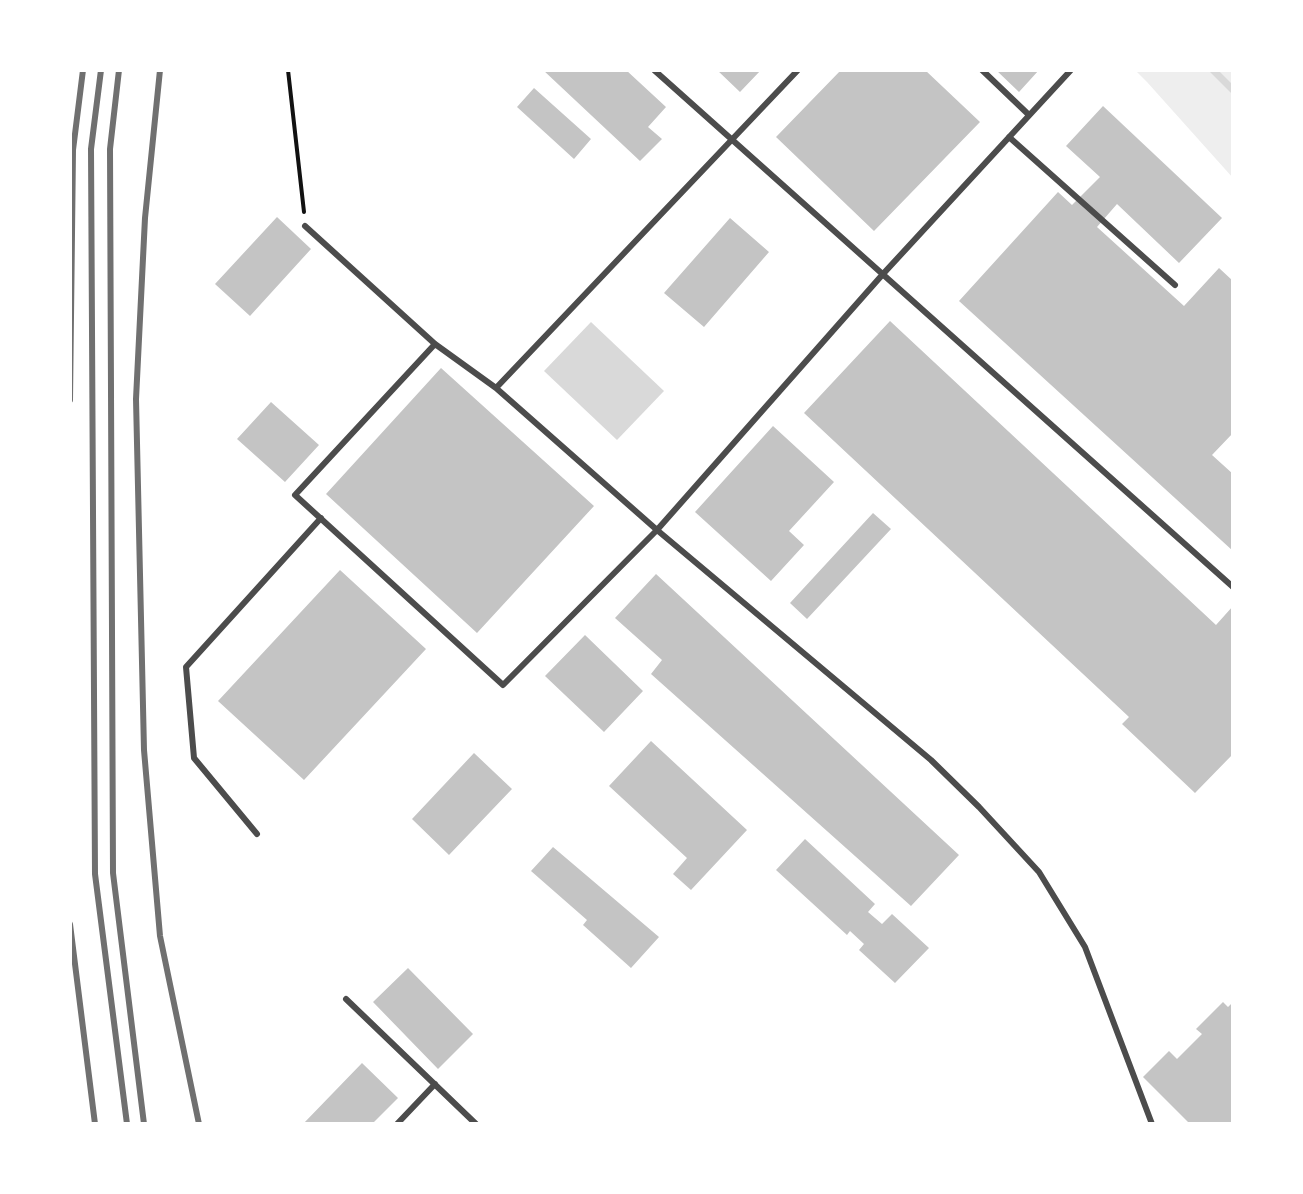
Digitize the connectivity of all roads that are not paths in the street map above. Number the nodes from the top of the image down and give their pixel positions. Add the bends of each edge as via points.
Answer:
1 (654, 70) edge
2 (798, 70) edge
3 (982, 70) edge
4 (1071, 70) edge
5 (1029, 115) junction
6 (1009, 137) junction
7 (734, 141) junction
8 (305, 226) road end
9 (883, 274) junction
10 (1175, 285) dead end
11 (435, 344) junction
12 (496, 388) junction
13 (321, 518) junction
14 (657, 530) junction
15 (1233, 587) edge
16 (257, 834) dead end
17 (346, 999) dead end
18 (435, 1084) junction
19 (397, 1124) edge
20 (476, 1124) edge
21 (1152, 1124) edge

1 - 7 lane
2 - 7 lane
3 - 5 lane
4 - 5 lane
5 - 6 lane
6 - 9 lane
6 - 10 lane
7 - 9 lane
7 - 12 lane
8 - 11 lane
9 - 14 lane
9 - 15 lane
11 - 12 lane
11 - 13 lane via 295,495
12 - 14 lane
13 - 14 lane via 503,685
13 - 16 lane via 186,667 194,758
14 - 21 lane via 931,760 1039,872 1085,947
17 - 18 lane
18 - 19 lane
18 - 20 lane

